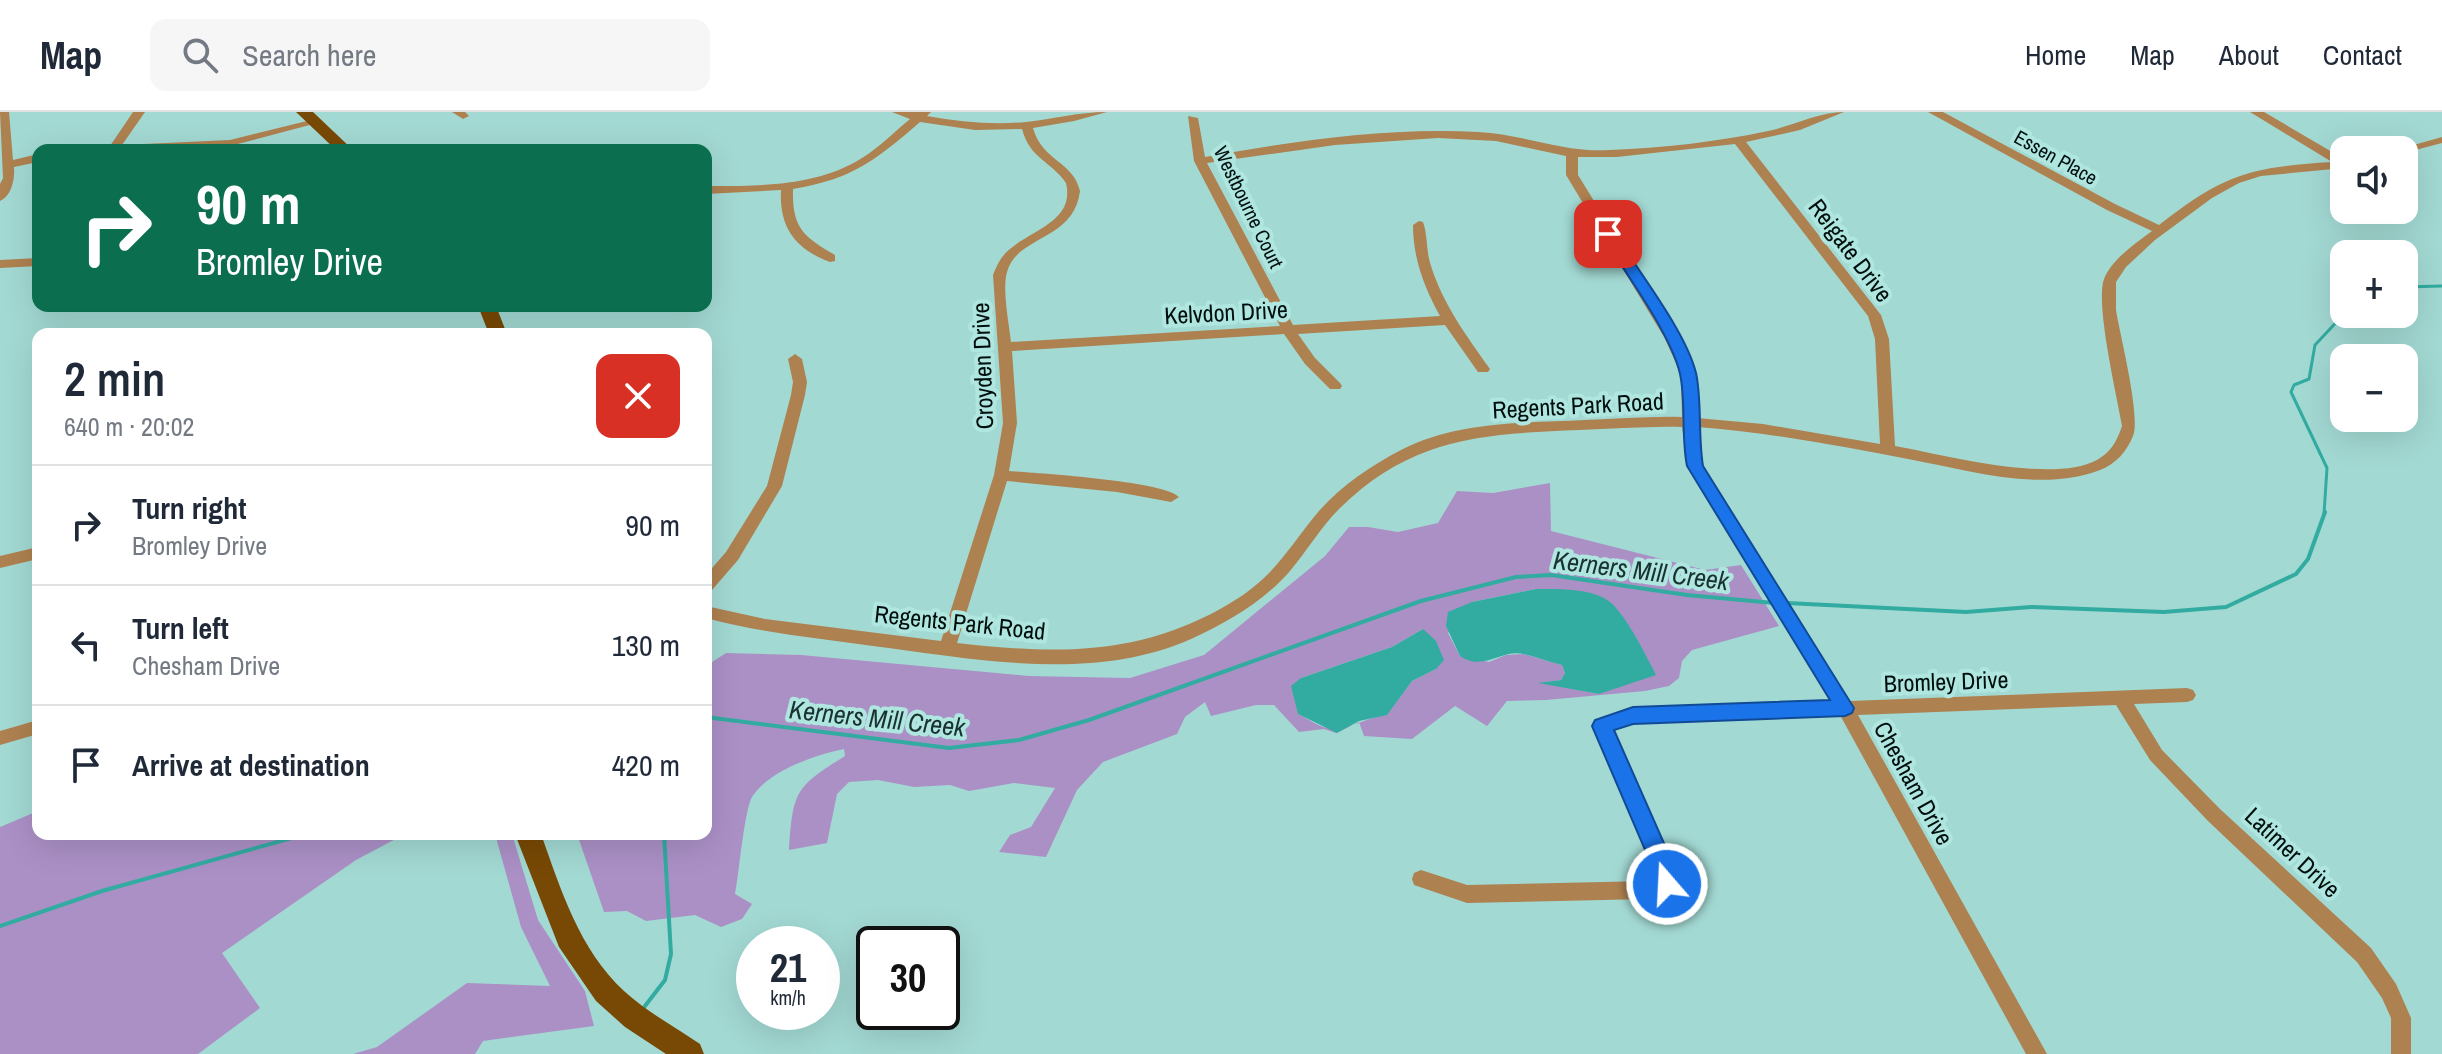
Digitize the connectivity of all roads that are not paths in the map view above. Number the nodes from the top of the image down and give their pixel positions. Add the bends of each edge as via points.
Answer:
1 (3, 112) edge
2 (139, 112) edge
3 (898, 112) edge
4 (1101, 112) edge
5 (1838, 112) edge
6 (1934, 112) edge
7 (2256, 112) edge
8 (921, 115) edge
9 (310, 117) edge
10 (1192, 118) dead end
11 (1027, 127) junction
12 (2442, 140) edge
13 (1739, 141) junction
14 (117, 144) edge
15 (211, 144) edge
16 (339, 144) edge
17 (2418, 146) edge
18 (1572, 153) junction
19 (2330, 156) edge
20 (32, 159) edge
21 (1200, 161) junction
22 (9, 164) junction
23 (2330, 165) edge
24 (787, 185) junction
25 (712, 190) edge
26 (0, 197) edge
27 (1419, 225) dead end
28 (2163, 231) junction
29 (830, 258) dead end
30 (32, 262) edge
31 (0, 264) edge
32 (1450, 320) junction
33 (1289, 331) junction
34 (1005, 347) junction
35 (795, 359) dead end
36 (1483, 369) dead end
37 (1335, 386) dead end
38 (1689, 422) junction
39 (1888, 450) junction
40 (1001, 475) junction
41 (1171, 497) dead end
42 (32, 554) edge
43 (0, 562) edge
44 (712, 579) edge
45 (712, 613) edge
46 (947, 648) junction
47 (2187, 695) dead end
48 (2122, 699) junction
49 (1845, 708) junction
50 (32, 729) edge
51 (0, 738) edge
52 (530, 840) edge
53 (1421, 879) dead end
54 (690, 1054) edge
55 (2037, 1054) edge
56 (2401, 1054) edge

1 - 22 street
2 - 14 street
3 - 8 street
4 - 11 street
5 - 13 street via 1801,129
6 - 28 street, Essen Place
7 - 19 street
8 - 11 street via 969,128
8 - 24 street via 849,171
9 - 15 street via 230,143
9 - 16 main road
10 - 21 street, Westbourne Court
11 - 34 street, Croyden Drive via 1034,147 1068,175 1074,193 1065,216 1012,252 1001,266
12 - 17 street
13 - 18 street via 1617,154
13 - 39 street, Reigate Drive via 1874,315 1882,339
18 - 21 street via 1510,139 1456,135 1286,146
18 - 38 street, Chesham Drive via 1572,175 1688,374
20 - 22 street
21 - 33 street, Westbourne Court
22 - 26 street
23 - 28 street, Regents Park Road via 2234,180 2202,198
24 - 25 street
24 - 29 street via 785,215 791,230
27 - 32 street via 1424,269
28 - 39 street, Regents Park Road via 2114,273 2108,291 2129,426 2124,444 2109,462 2078,471 2006,472
30 - 31 street
32 - 33 street, Kelvdon Drive
32 - 36 street
33 - 34 street, Kelvdon Drive
33 - 37 street, Westbourne Court
34 - 40 street, Croyden Drive via 1010,423
35 - 44 street via 798,395 774,486
38 - 39 street, Regents Park Road
38 - 46 street, Regents Park Road via 1573,426 1435,441 1341,499 1255,594 1204,626 1143,648 1082,657
38 - 49 street, Chesham Drive via 1695,466
40 - 41 street
40 - 46 street, Croyden Drive
42 - 43 street
45 - 46 street, Regents Park Road
47 - 48 street, Bromley Drive
48 - 49 street, Bromley Drive
48 - 56 street, Latimer Drive via 2156,755 2364,955 2401,1018
49 - 53 street, Bromley Drive via 1633,716 1602,726 1667,884 1648,890 1467,894
49 - 55 street, Chesham Drive
50 - 51 street
52 - 54 main road via 582,963 607,993

